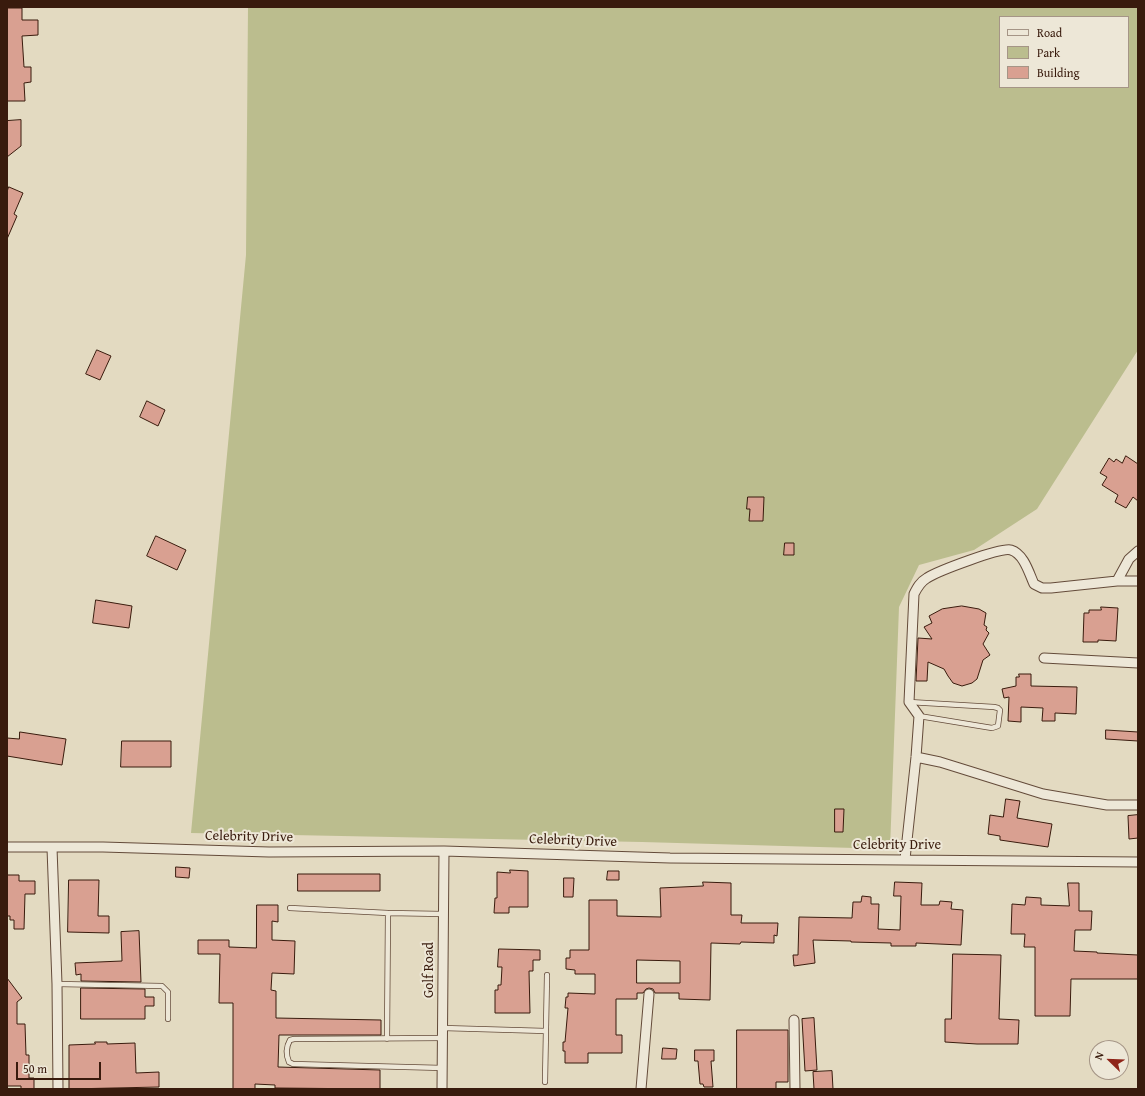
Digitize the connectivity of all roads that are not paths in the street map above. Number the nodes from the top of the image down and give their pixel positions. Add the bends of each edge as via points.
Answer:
1 (1138, 551) edge
2 (1117, 581) junction
3 (1138, 581) edge
4 (1044, 658) dead end
5 (1138, 663) edge
6 (909, 702) junction
7 (919, 716) junction
8 (916, 756) junction
9 (1138, 805) edge
10 (7, 847) edge
11 (52, 848) junction
12 (444, 851) junction
13 (905, 860) junction
14 (1138, 862) edge
15 (290, 908) dead end
16 (388, 913) junction
17 (443, 914) junction
18 (547, 975) dead end
19 (57, 984) junction
20 (649, 994) dead end
21 (168, 1019) dead end
22 (794, 1020) dead end
23 (443, 1028) junction
24 (546, 1031) junction
25 (443, 1038) junction
26 (387, 1039) junction
27 (443, 1068) junction
28 (545, 1082) dead end
29 (58, 1089) edge
30 (442, 1089) edge
31 (641, 1089) edge
32 (795, 1089) edge

1 - 2 street via 1129,559
2 - 3 street
2 - 6 street via 1042,588 1034,584 1019,554 1010,549 980,556 926,578 914,594
4 - 5 street
6 - 7 street
6 - 7 lane via 994,707 1000,710 998,726 992,728
7 - 8 street
8 - 9 street via 1043,794 1107,804
8 - 13 street
10 - 11 street, Celebrity Drive
11 - 12 street, Celebrity Drive via 269,852
11 - 19 street
12 - 13 street, Celebrity Drive via 670,858
12 - 17 street, Golf Road
13 - 14 street, Celebrity Drive
15 - 16 lane
16 - 17 lane
16 - 26 lane
17 - 23 street, Golf Road
18 - 24 lane
19 - 21 lane via 162,986 168,992
19 - 29 street
20 - 31 street
22 - 32 street
23 - 24 lane
23 - 25 street, Golf Road
24 - 28 lane
25 - 26 lane
25 - 27 street, Golf Road
26 - 27 lane via 294,1039 288,1044 287,1057 293,1064
27 - 30 street, Golf Road

